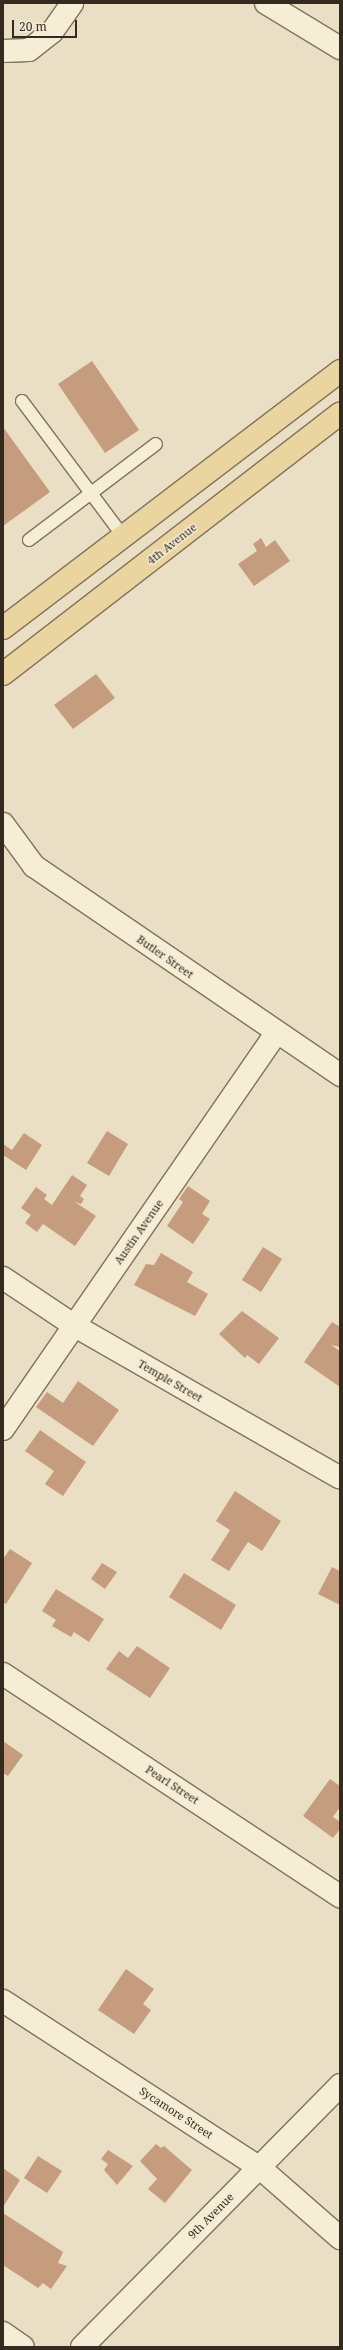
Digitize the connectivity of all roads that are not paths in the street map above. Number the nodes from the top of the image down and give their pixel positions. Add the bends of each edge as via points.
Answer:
1 (72, 3) edge
2 (266, 3) edge
3 (340, 48) edge
4 (3, 51) edge
5 (340, 371) edge
6 (22, 401) dead end
7 (340, 414) edge
8 (156, 444) dead end
9 (91, 493) junction
10 (123, 536) junction
11 (29, 540) dead end
12 (3, 628) edge
13 (3, 674) edge
14 (3, 824) edge
15 (276, 1034) junction
16 (340, 1075) edge
17 (3, 1278) edge
18 (75, 1326) junction
19 (3, 1429) edge
20 (340, 1478) edge
21 (3, 1674) edge
22 (340, 1896) edge
23 (3, 2002) edge
24 (340, 2085) edge
25 (259, 2167) junction
26 (340, 2238) edge
27 (3, 2333) edge
28 (23, 2347) edge
29 (82, 2347) edge

1 - 4 street via 52,32 29,50
2 - 3 street
5 - 10 main road
6 - 9 lane
7 - 13 main road, 4th Avenue
8 - 9 lane
9 - 10 lane
9 - 11 lane
10 - 12 main road
14 - 15 street, Butler Street via 34,866
15 - 16 street, Butler Street
15 - 18 street, Austin Avenue
17 - 18 street, Temple Street
18 - 19 street, Austin Avenue
18 - 20 street, Temple Street
21 - 22 street, Pearl Street
23 - 25 street, Sycamore Street
24 - 25 street, 9th Avenue
25 - 26 street, Sycamore Street
25 - 29 street, 9th Avenue
27 - 28 street

